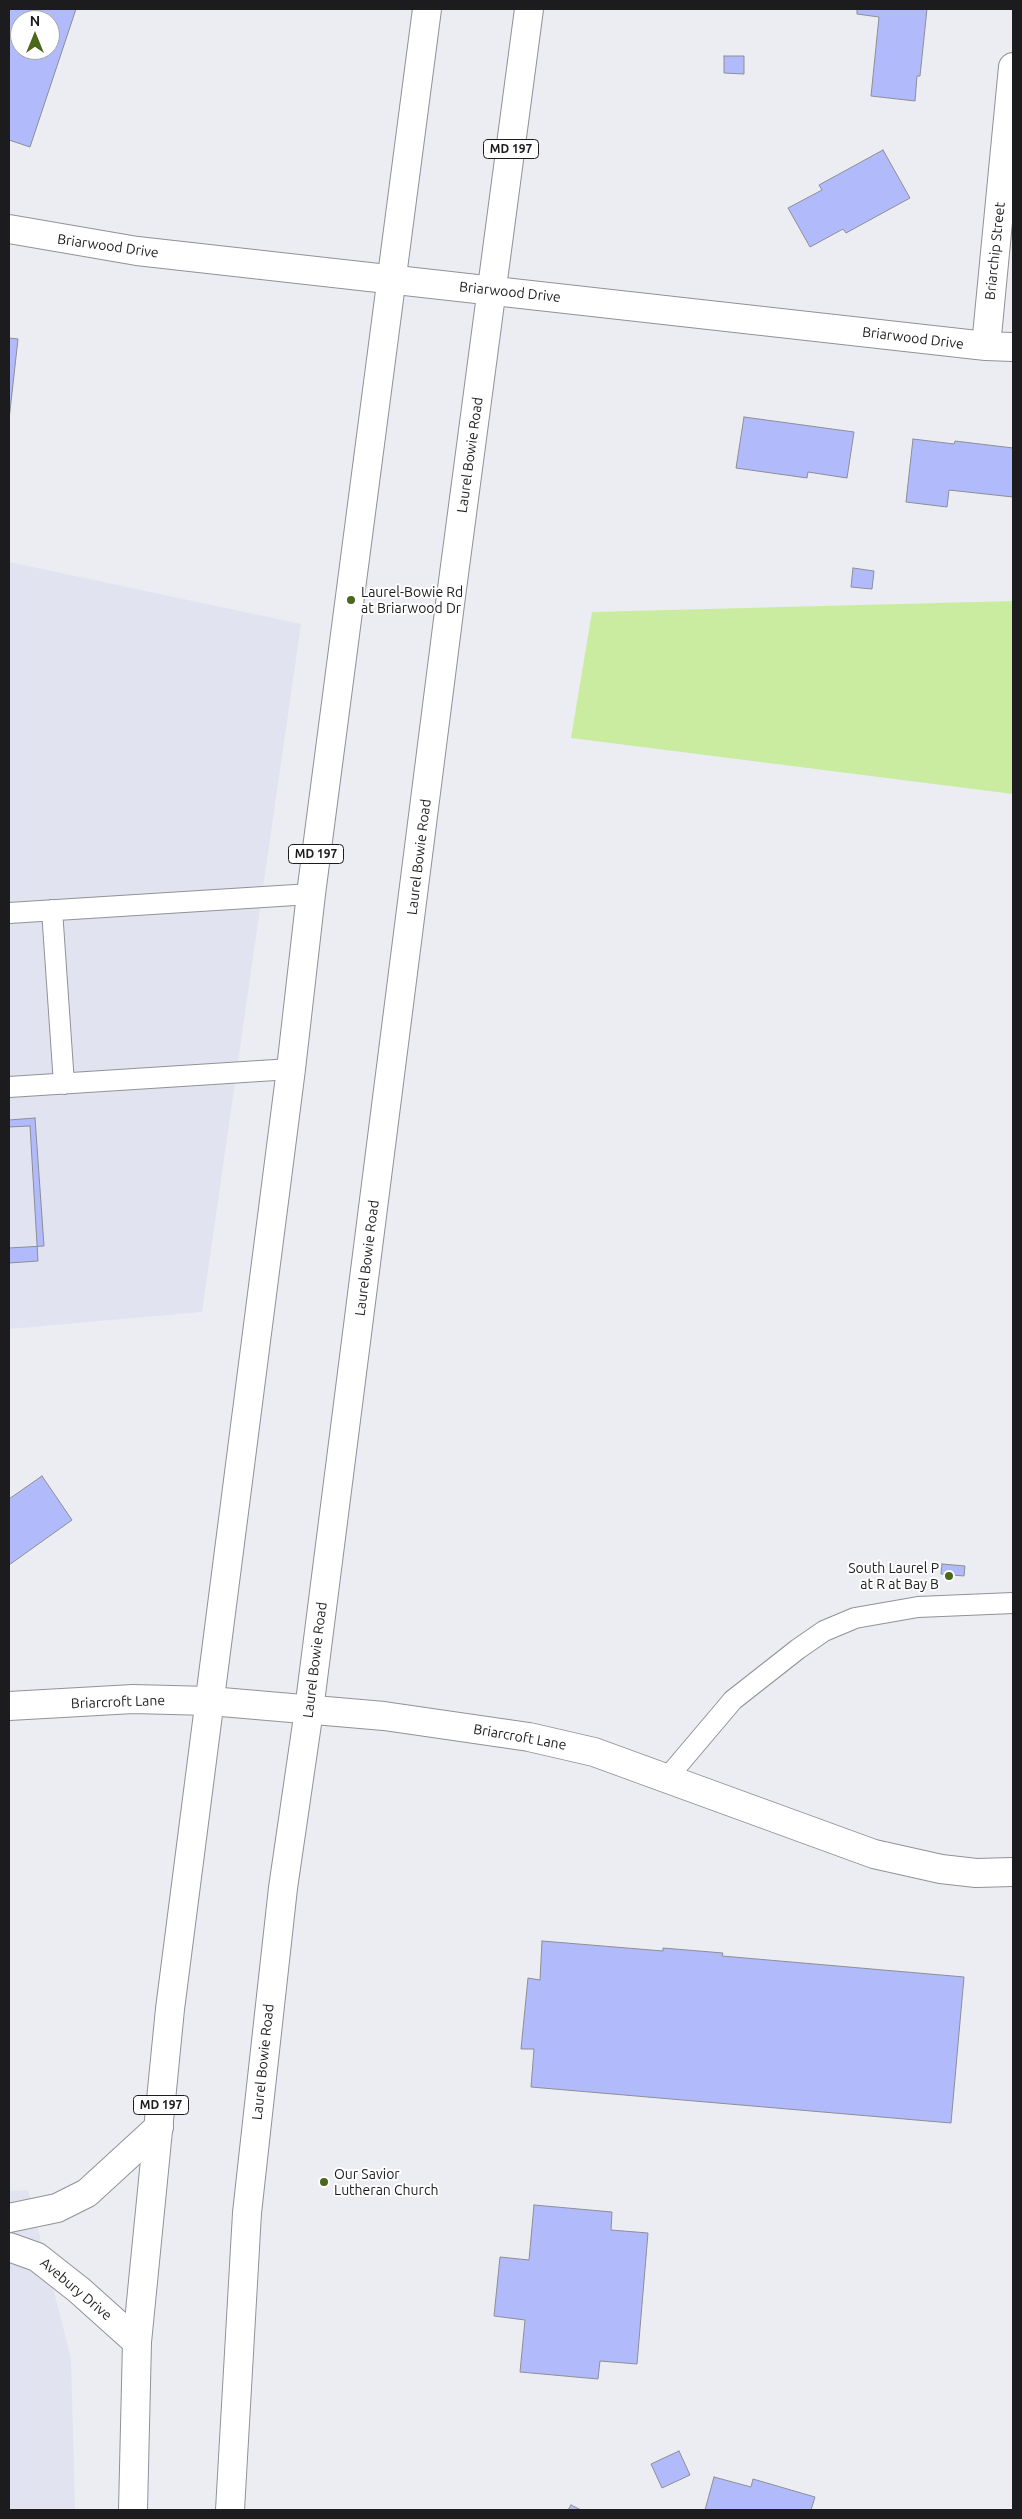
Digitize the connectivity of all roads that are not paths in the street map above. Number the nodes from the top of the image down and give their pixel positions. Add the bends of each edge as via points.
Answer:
1 (427, 9) edge
2 (529, 9) edge
3 (1013, 66) edge
4 (9, 229) edge
5 (392, 278) junction
6 (492, 290) junction
7 (986, 346) junction
8 (1013, 348) edge
9 (311, 894) junction
10 (52, 910) junction
11 (9, 913) edge
12 (291, 1069) junction
13 (64, 1084) junction
14 (9, 1087) edge
15 (1013, 1603) edge
16 (210, 1701) junction
17 (9, 1706) edge
18 (309, 1710) junction
19 (667, 1778) junction
20 (1013, 1872) edge
21 (159, 2127) junction
22 (9, 2218) edge
23 (9, 2247) edge
24 (137, 2342) junction
25 (133, 2510) edge
26 (230, 2510) edge

1 - 5 main road, MD 197
2 - 6 main road, Laurel Bowie Road / MD 197
3 - 7 main road, Briarchip Street
4 - 5 main road, Briarwood Drive via 137,251
5 - 6 main road, Briarwood Drive
5 - 9 main road, MD 197
6 - 7 main road, Briarwood Drive
6 - 18 main road, Laurel Bowie Road / MD 197
7 - 8 main road, Briarwood Drive
9 - 10 lane
9 - 12 main road, MD 197
10 - 11 lane
10 - 13 lane
12 - 13 lane
12 - 16 main road, MD 197
13 - 14 lane
15 - 19 lane via 918,1607 855,1618 824,1631 733,1700
16 - 17 main road, Briarcroft Lane via 133,1700
16 - 18 main road, Briarcroft Lane
16 - 21 main road, MD 197 via 175,1970
18 - 19 main road, Briarcroft Lane via 384,1716 529,1736 594,1752
18 - 26 main road, Laurel Bowie Road / MD 197 via 283,1888 249,2194
19 - 20 main road, Briarcroft Lane via 837,1842 900,1861 976,1873
21 - 22 main road via 87,2193 57,2208
21 - 24 main road, MD 197
23 - 24 main road, Avebury Drive via 37,2257
24 - 25 main road, MD 197

